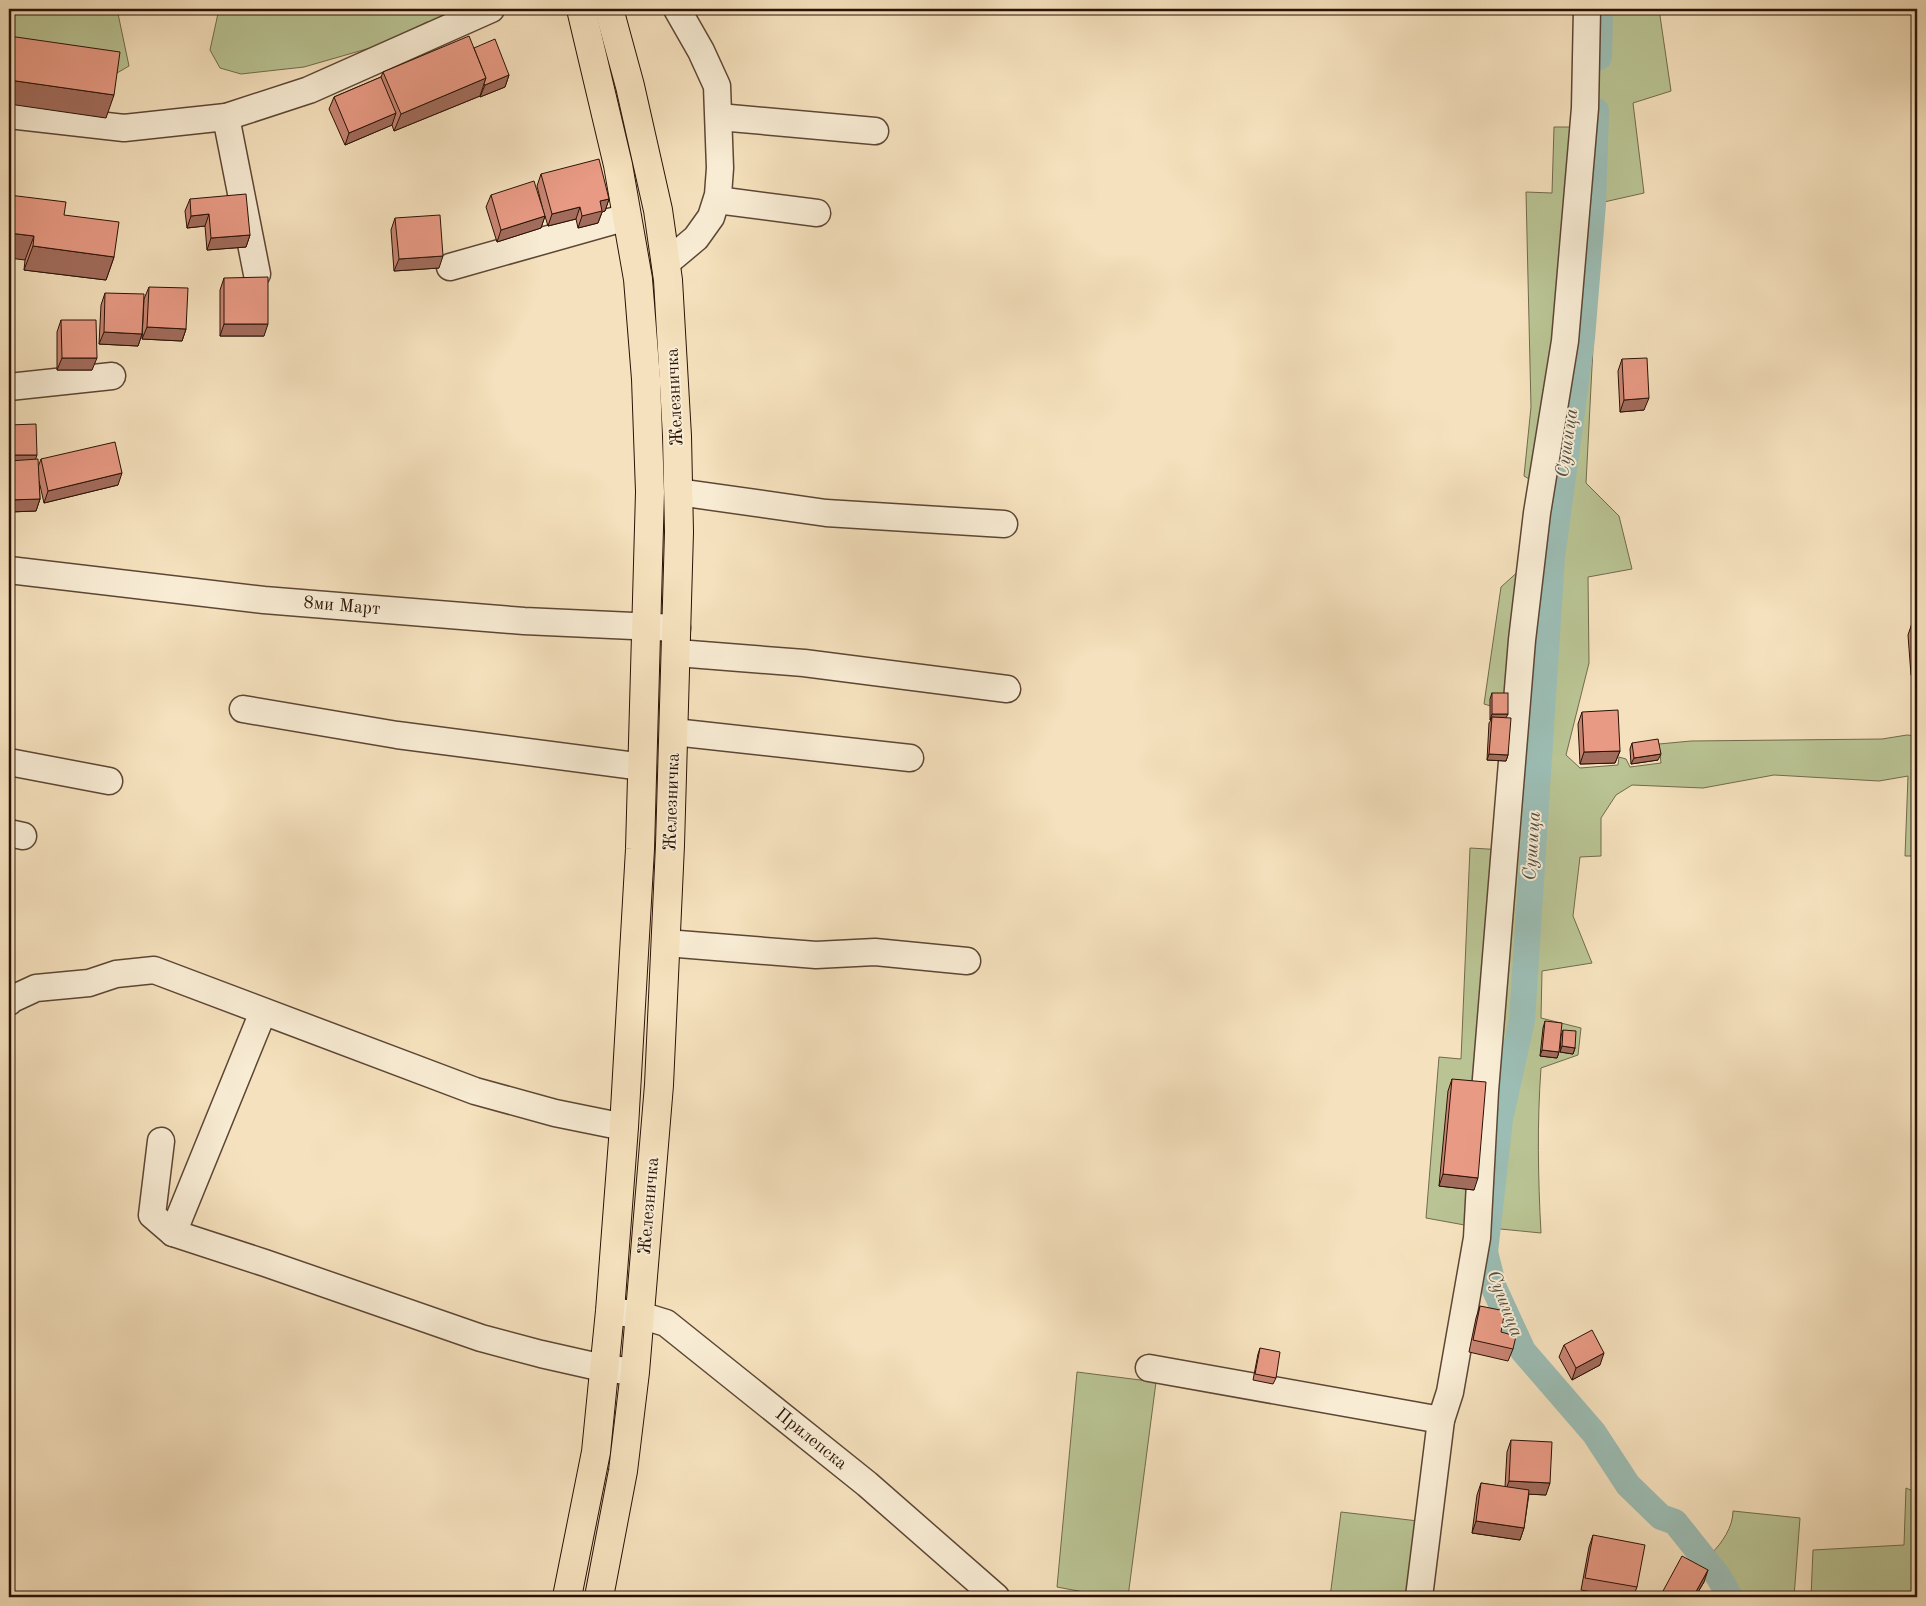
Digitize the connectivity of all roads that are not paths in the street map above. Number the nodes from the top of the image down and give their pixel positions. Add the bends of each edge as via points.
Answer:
1 (491, 9) edge
2 (581, 9) edge
3 (609, 9) edge
4 (677, 9) edge
5 (1587, 9) edge
6 (9, 115) edge
7 (226, 117) junction
8 (719, 117) junction
9 (876, 131) dead end
10 (717, 200) junction
11 (817, 213) dead end
12 (627, 218) junction
13 (665, 264) junction
14 (450, 267) dead end
15 (257, 274) dead end
16 (112, 376) dead end
17 (9, 388) edge
18 (678, 492) junction
19 (1004, 524) dead end
20 (9, 570) edge
21 (646, 628) junction
22 (677, 640) junction
23 (1007, 689) dead end
24 (243, 709) dead end
25 (674, 732) junction
26 (910, 758) dead end
27 (9, 762) edge
28 (643, 767) junction
29 (109, 780) dead end
30 (666, 944) junction
31 (967, 961) dead end
32 (9, 1002) edge
33 (263, 1012) junction
34 (624, 1126) junction
35 (161, 1141) dead end
36 (173, 1233) junction
37 (610, 1311) junction
38 (640, 1315) junction
39 (603, 1368) junction
40 (1149, 1368) dead end
41 (635, 1372) junction
42 (1441, 1420) junction
43 (566, 1597) edge
44 (599, 1597) edge
45 (996, 1597) edge
46 (1419, 1597) edge

1 - 7 street via 309,90
2 - 12 main road, Железничка via 618,165
3 - 13 main road, Железничка via 658,210
4 - 8 street via 717,86
5 - 42 street via 1585,108 1565,341 1537,512 1522,640 1485,1091 1477,1238 1450,1392
6 - 7 street via 124,128
7 - 15 street
8 - 9 street
8 - 10 street
10 - 11 street
10 - 13 street via 711,217 696,238
12 - 14 street
12 - 21 main road, Железничка via 638,279 646,379 650,492
13 - 18 main road, Железничка via 673,351
16 - 17 street
18 - 19 street via 826,513
18 - 22 main road, Железничка
20 - 21 street, 8ми Март via 264,600
21 - 22 street, 8ми Март
21 - 28 main road, Железничка
22 - 23 street, 8ми Март via 804,663
22 - 25 main road, Железничка
24 - 28 street via 397,735
25 - 26 street
25 - 30 main road, Железничка
27 - 29 street
28 - 34 main road, Железничка
30 - 31 street via 816,955 875,952
30 - 38 main road, Железничка via 659,1085
32 - 33 street via 36,988 89,983 116,974 154,970
33 - 34 street via 475,1091 555,1113
33 - 36 street
34 - 37 main road, Железничка
35 - 36 street via 152,1215
36 - 39 street via 481,1338
37 - 38 street, Прилепска
37 - 39 main road, Железничка
38 - 41 main road, Железничка
38 - 45 street, Прилепска via 666,1323 674,1329 867,1484
39 - 41 street
39 - 43 main road, Железничка via 596,1452
40 - 42 street
41 - 44 main road, Железничка via 623,1471
42 - 46 street

